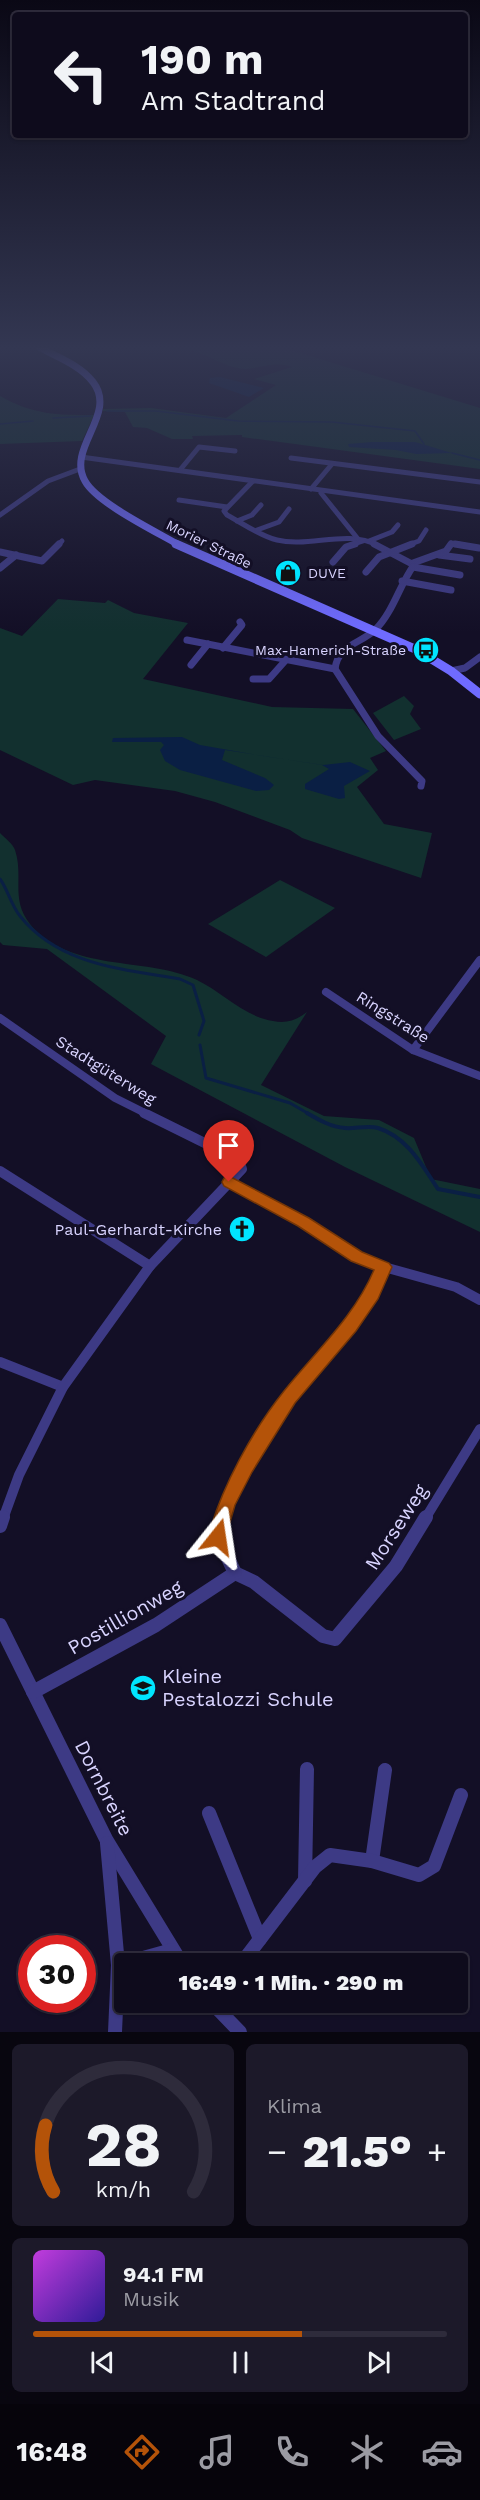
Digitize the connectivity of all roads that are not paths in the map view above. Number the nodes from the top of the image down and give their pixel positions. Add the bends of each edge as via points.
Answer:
1 (87, 442) edge
2 (235, 451) dead end
3 (81, 457) junction
4 (291, 458) dead end
5 (332, 464) junction
6 (80, 469) junction
7 (180, 470) junction
8 (252, 482) junction
9 (480, 482) edge
10 (311, 489) junction
11 (321, 493) dead end
12 (179, 500) dead end
13 (261, 505) dead end
14 (227, 507) junction
15 (288, 509) dead end
16 (480, 512) edge
17 (0, 515) edge
18 (237, 520) junction
19 (398, 525) dead end
20 (257, 530) junction
21 (426, 530) dead end
22 (364, 540) junction
23 (62, 541) dead end
24 (479, 548) edge
25 (0, 552) edge
26 (393, 552) junction
27 (16, 555) junction
28 (436, 555) junction
29 (470, 559) dead end
30 (333, 562) dead end
31 (413, 565) junction
32 (0, 568) edge
33 (366, 572) dead end
34 (460, 575) dead end
35 (402, 581) junction
36 (451, 590) dead end
37 (240, 622) dead end
38 (374, 631) junction
39 (187, 640) dead end
40 (208, 645) junction
41 (223, 648) junction
42 (480, 657) edge
43 (285, 661) junction
44 (191, 665) dead end
45 (335, 669) junction
46 (451, 671) junction
47 (253, 679) dead end
48 (480, 694) edge
49 (421, 786) dead end
50 (480, 960) edge
51 (326, 992) dead end
52 (0, 1018) edge
53 (413, 1050) junction
54 (480, 1076) edge
55 (0, 1171) edge
56 (229, 1182) junction
57 (150, 1266) junction
58 (384, 1267) junction
59 (480, 1300) edge
60 (0, 1362) edge
61 (63, 1387) junction
62 (480, 1429) edge
63 (0, 1526) edge
64 (236, 1573) junction
65 (0, 1624) edge
66 (33, 1692) junction
67 (307, 1769) dead end
68 (385, 1770) dead end
69 (461, 1795) dead end
70 (209, 1813) dead end
71 (106, 1841) junction
72 (372, 1861) junction
73 (304, 1884) junction
74 (260, 1939) junction
75 (172, 1950) junction
76 (117, 1953) edge
77 (161, 1953) edge
78 (174, 1953) edge
79 (249, 1953) edge
80 (117, 2013) edge
81 (221, 2013) edge
82 (115, 2032) edge
83 (240, 2032) edge

1 - 3 main road
2 - 7 street via 200,447
3 - 6 main road
3 - 7 street
4 - 5 street
5 - 9 street
5 - 10 street
6 - 17 street via 56,474 22,503
6 - 38 main road, Morier Straße via 94,494 183,548
7 - 8 street
8 - 10 street
8 - 14 street
10 - 16 street
11 - 22 street via 351,533
12 - 14 street
13 - 18 street via 252,515
14 - 18 street via 224,511
15 - 20 street via 279,522
18 - 20 street
19 - 22 street via 392,532
20 - 22 street via 275,540
21 - 26 street via 419,542
22 - 26 street
22 - 30 street via 346,547
23 - 27 street via 46,560
24 - 28 street via 451,543 446,551
25 - 27 street
26 - 31 street
26 - 33 street via 377,558
27 - 32 street
28 - 29 street
28 - 31 street
31 - 34 street
31 - 35 street
35 - 36 street
35 - 38 street
37 - 41 street via 242,625
38 - 45 street via 342,650 335,659
38 - 46 main road, Morier Straße
39 - 40 street
40 - 41 street
40 - 44 street
41 - 43 street
42 - 46 street via 465,668
43 - 45 street
43 - 47 street via 270,679
45 - 49 street via 378,735 422,781
46 - 48 main road, Morier Straße
50 - 53 street
51 - 53 street, Ringstraße
52 - 56 street, Stadtgüterweg via 115,1098 239,1160 242,1169
53 - 54 street, Ringstraße
55 - 57 street
56 - 57 street
56 - 58 street via 357,1256
57 - 61 street
58 - 59 street via 456,1287
58 - 64 street via 350,1327 289,1398 226,1504 218,1537
60 - 61 street
61 - 63 street via 20,1474
62 - 64 street, Morseweg via 396,1566 335,1639 323,1636 254,1582
64 - 66 street, Postillionweg via 156,1625
65 - 66 street, Dornbreite
66 - 71 street, Dornbreite
67 - 73 street
68 - 72 street
69 - 72 street via 434,1866 419,1875
70 - 74 street
71 - 75 street, Dornbreite
71 - 76 street
72 - 73 street via 330,1855 315,1867
73 - 74 street
74 - 79 street
75 - 77 street
75 - 78 street, Dornbreite
80 - 82 street
81 - 83 street

